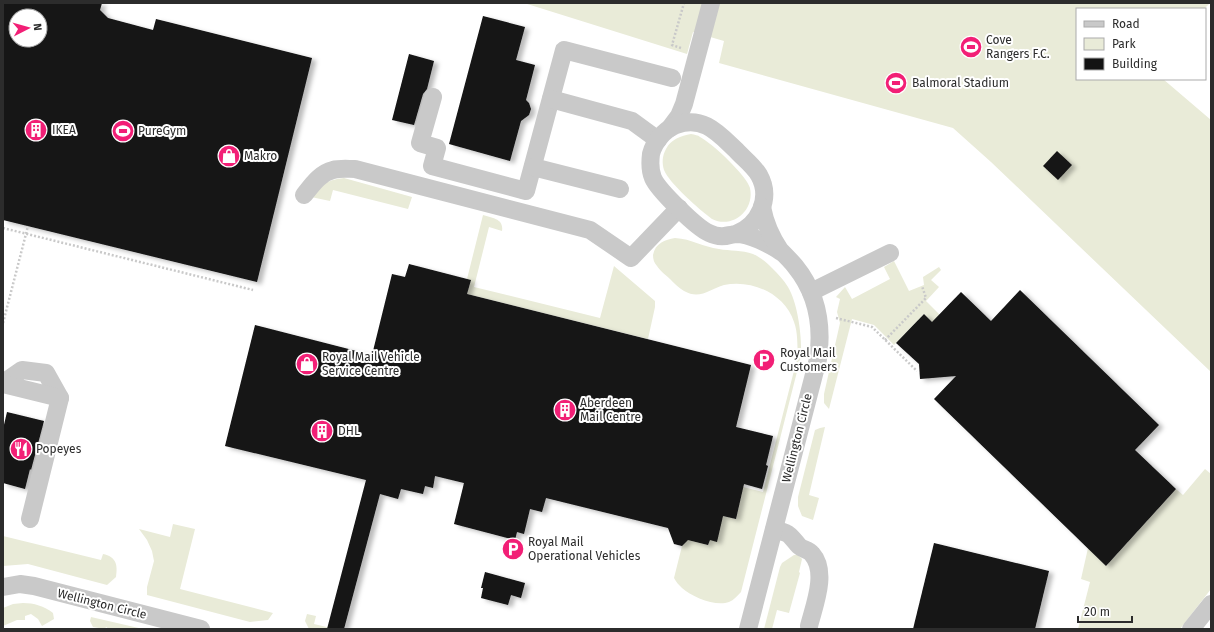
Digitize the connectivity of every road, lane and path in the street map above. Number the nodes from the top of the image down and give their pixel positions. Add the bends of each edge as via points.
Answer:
1 (684, 3) edge
2 (711, 3) edge
3 (682, 48) dead end
4 (672, 78) dead end
5 (687, 95) junction
6 (433, 97) dead end
7 (551, 99) junction
8 (700, 124) junction
9 (664, 134) junction
10 (532, 167) junction
11 (620, 189) dead end
12 (304, 195) dead end
13 (762, 207) junction
14 (678, 208) junction
15 (28, 226) dead end
16 (3, 228) edge
17 (26, 234) junction
18 (736, 234) junction
19 (890, 253) dead end
20 (784, 254) junction
21 (922, 286) dead end
22 (253, 290) dead end
23 (811, 292) junction
24 (818, 313) junction
25 (3, 323) edge
26 (885, 340) junction
27 (917, 371) dead end
28 (3, 384) edge
29 (30, 519) dead end
30 (774, 530) junction
31 (3, 587) edge
32 (1211, 604) edge
33 (810, 626) dead end
34 (201, 629) edge
35 (748, 629) edge
36 (1191, 629) edge

1 - 3 path via 672,45
2 - 5 street
4 - 7 street via 564,50
5 - 8 street via 688,103
5 - 9 street via 681,112
6 - 10 street via 420,143 437,148 432,166 526,191
7 - 9 street via 632,121
7 - 10 street
8 - 9 street via 680,124
8 - 13 street via 718,133 756,171 762,181
9 - 14 street via 652,152 651,173 661,191
10 - 11 street
12 - 14 street via 325,173 332,170 355,169 590,230 631,258
13 - 18 street via 757,219 748,228
13 - 20 street, Wellington Circle via 769,231
14 - 18 street via 710,234
15 - 17 path
16 - 17 path
17 - 22 path
17 - 25 path
18 - 20 street, Wellington Circle via 760,240
19 - 23 street
20 - 23 street, Wellington Circle via 799,271
21 - 26 path via 926,298
23 - 24 street, Wellington Circle
24 - 26 path via 872,326
24 - 30 street, Wellington Circle via 818,358
26 - 27 path
28 - 29 street via 22,370 46,373 60,398
30 - 33 street via 787,533 800,548 812,553 818,563 820,584
30 - 35 street, Wellington Circle
31 - 34 street, Wellington Circle via 20,584 34,586
32 - 36 street

